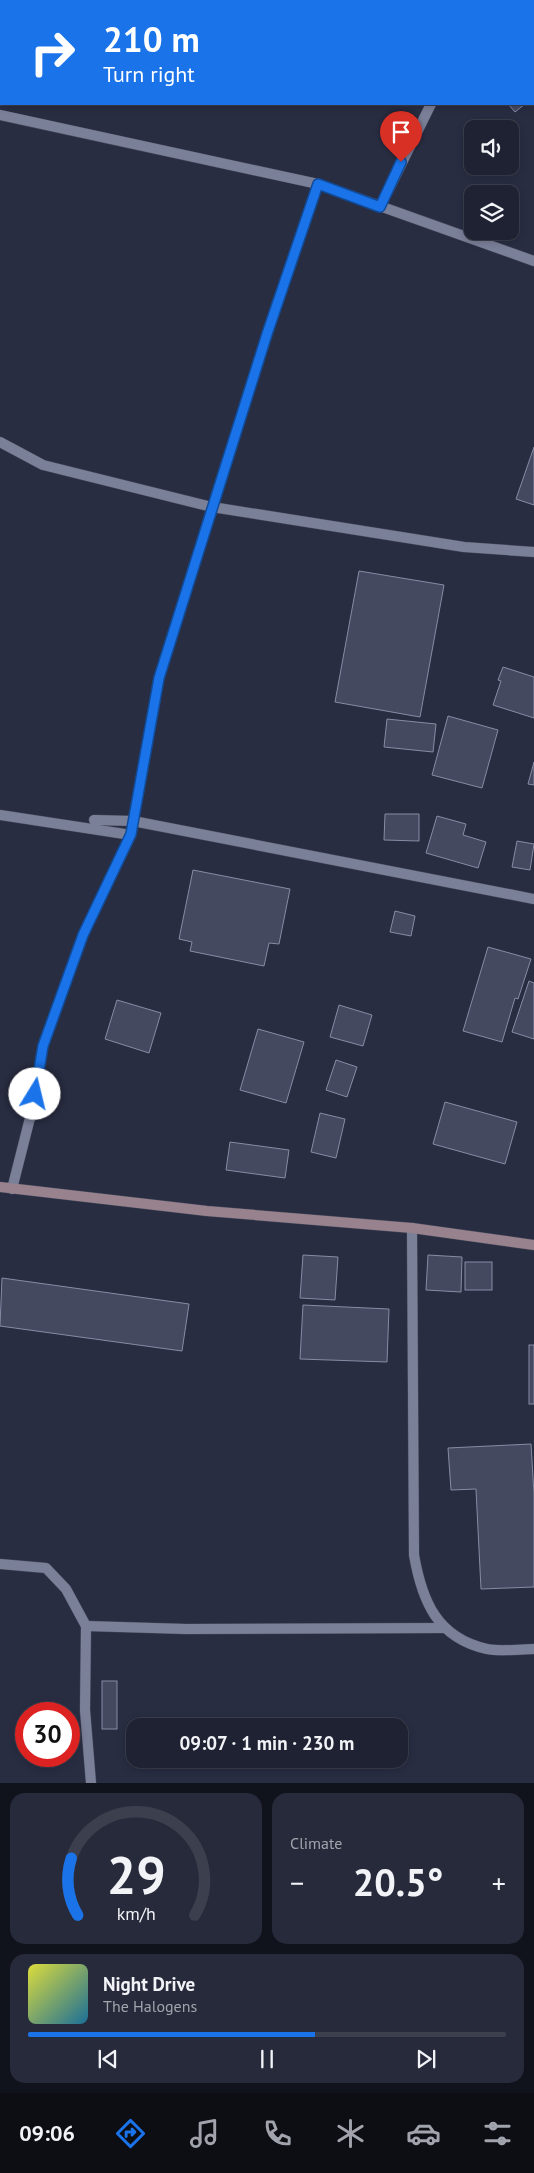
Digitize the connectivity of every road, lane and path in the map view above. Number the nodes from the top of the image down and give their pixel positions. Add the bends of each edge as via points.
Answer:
1 (430, 105) edge
2 (0, 115) edge
3 (318, 184) junction
4 (380, 207) junction
5 (534, 261) edge
6 (0, 442) edge
7 (212, 507) junction
8 (534, 552) edge
9 (0, 815) edge
10 (94, 820) dead end
11 (133, 821) junction
12 (131, 834) junction
13 (534, 899) edge
14 (0, 1187) edge
15 (12, 1189) junction
16 (412, 1228) junction
17 (534, 1245) edge
18 (0, 1564) edge
19 (86, 1626) junction
20 (444, 1628) junction
21 (534, 1649) edge
22 (91, 1783) edge

1 - 4 street
2 - 3 street
3 - 4 street
3 - 7 street
4 - 5 street
6 - 7 street via 43,465
7 - 8 street via 464,547
7 - 11 street via 159,678
9 - 12 street
10 - 11 street
11 - 12 street
11 - 13 street
12 - 15 street via 83,935 43,1046 32,1110
14 - 15 street
15 - 16 street via 207,1211
16 - 17 street
16 - 20 street via 414,1555 427,1605
18 - 19 street via 46,1568 66,1589
19 - 20 street
19 - 22 street via 85,1710
20 - 21 street via 462,1640 488,1649

